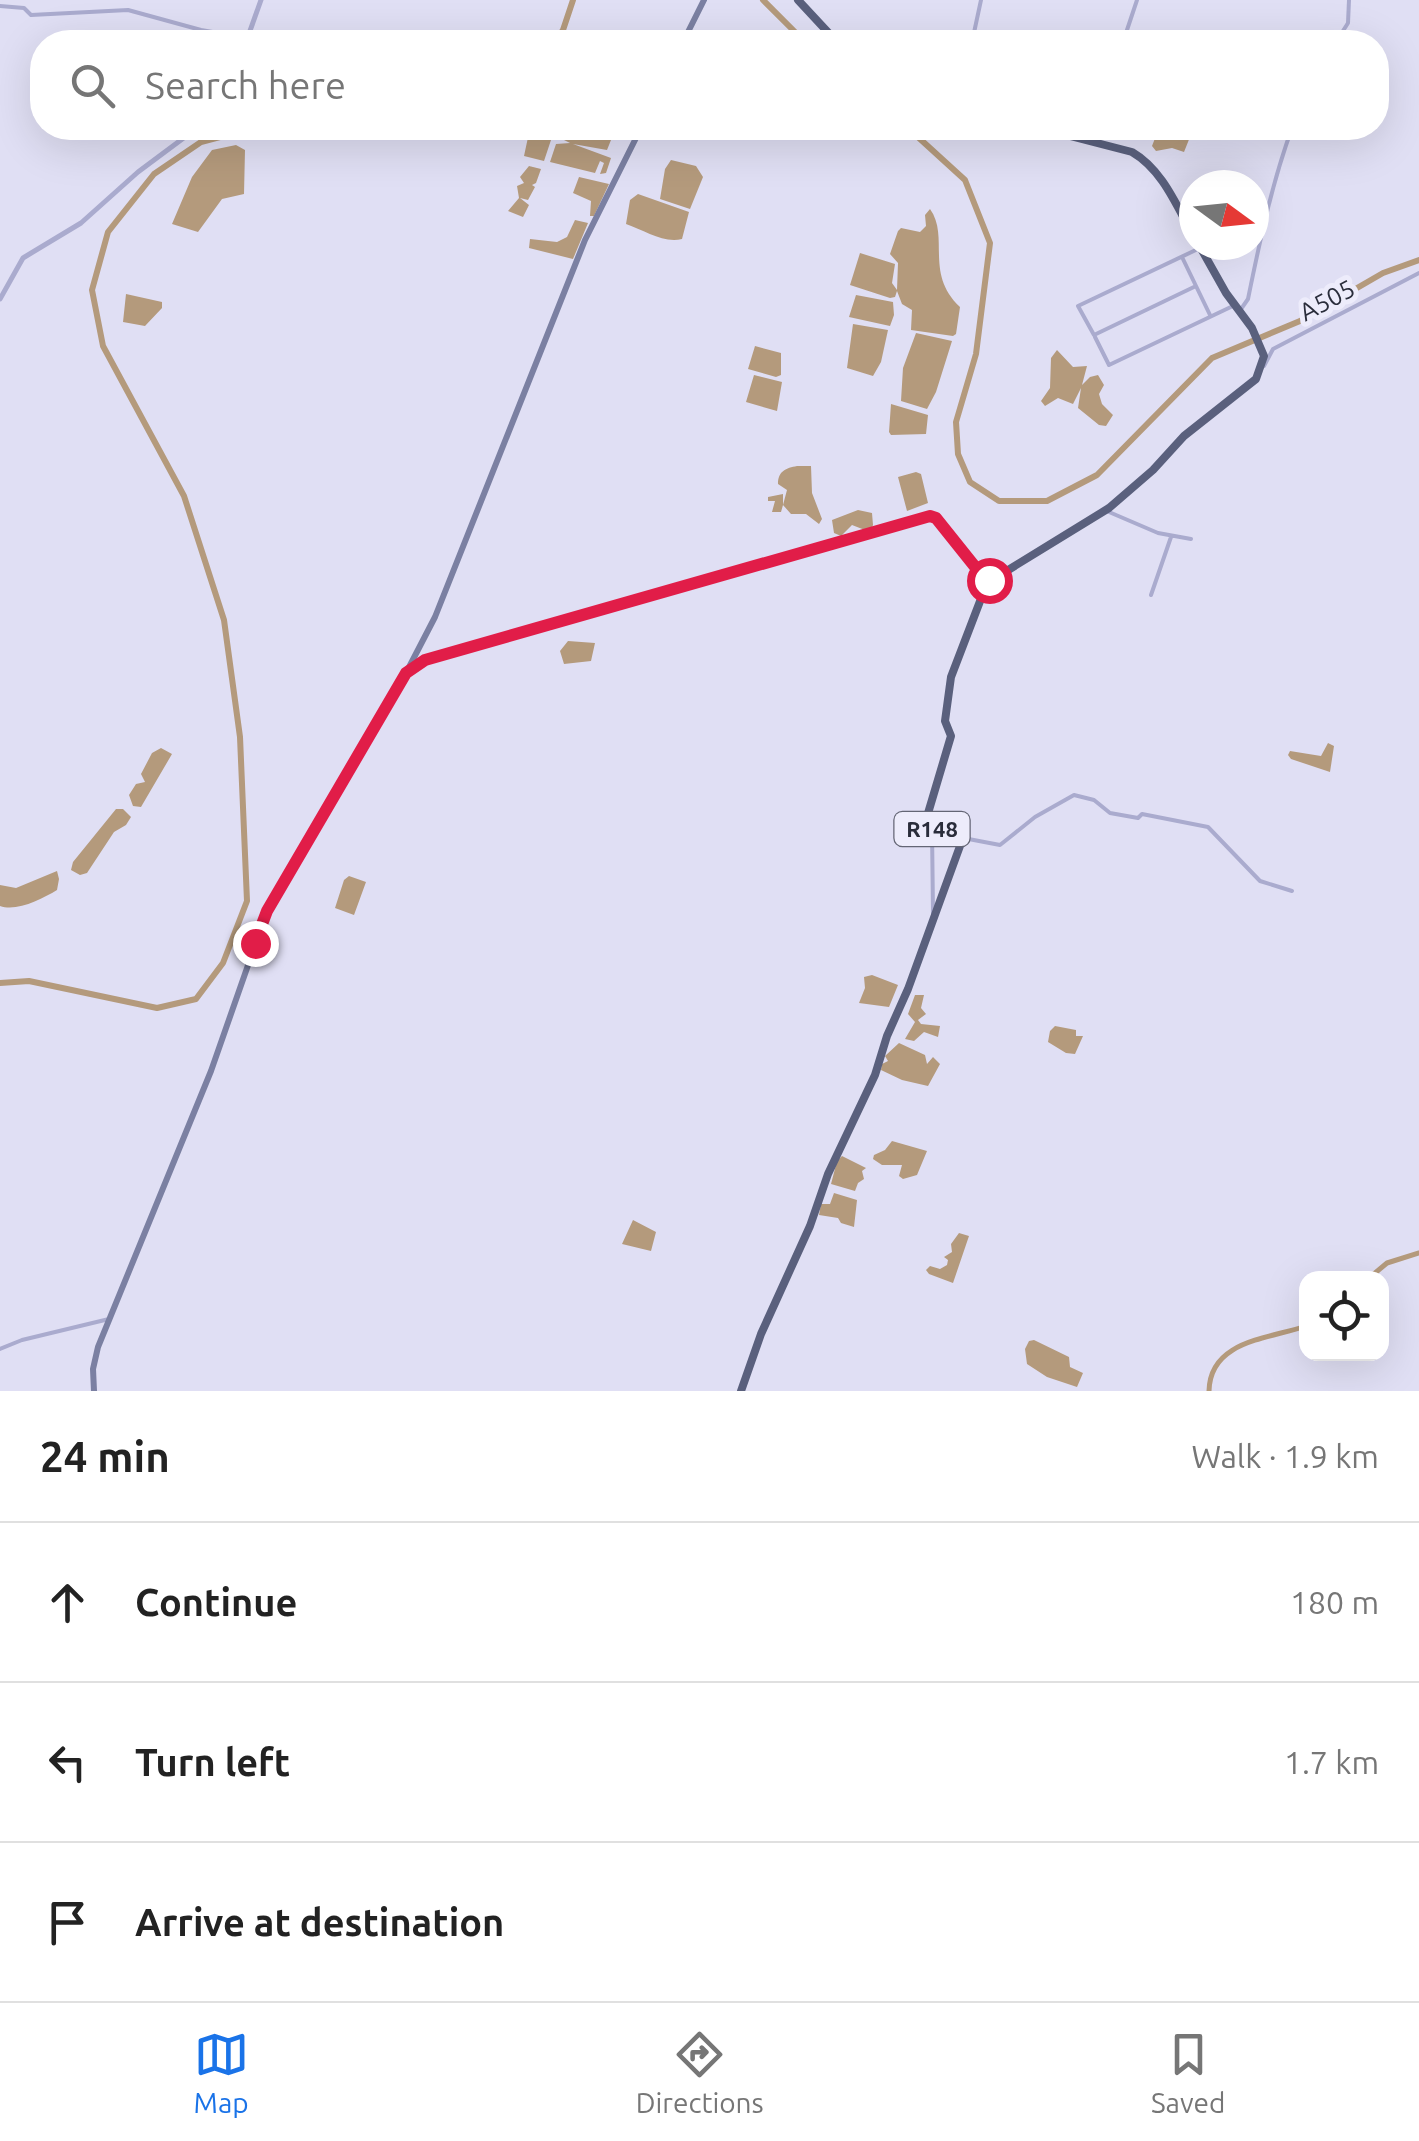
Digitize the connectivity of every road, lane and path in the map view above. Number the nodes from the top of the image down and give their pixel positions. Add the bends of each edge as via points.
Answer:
1 (261, 0) edge
2 (704, 0) edge
3 (798, 0) edge
4 (980, 0) edge
5 (1137, 0) edge
6 (1349, 0) edge
7 (0, 6) edge
8 (200, 30) edge
9 (250, 30) edge
10 (689, 30) edge
11 (826, 30) edge
12 (974, 30) edge
13 (1127, 30) edge
14 (1344, 30) edge
15 (181, 140) edge
16 (635, 140) edge
17 (1088, 140) edge
18 (1287, 140) edge
19 (1092, 141) joint
20 (1179, 210) edge
21 (1179, 258) edge
22 (1183, 260) edge
23 (1208, 260) edge
24 (1419, 273) edge
25 (1196, 286) junction
26 (0, 299) edge
27 (1237, 309) junction
28 (1210, 315) junction
29 (1094, 335) junction
30 (1261, 370) junction
31 (1105, 510) junction
32 (1171, 536) junction
33 (1191, 539) dead end
34 (988, 581) junction
35 (1151, 595) dead end
36 (406, 673) junction
37 (932, 829) junction
38 (952, 836) junction
39 (1292, 891) dead end
40 (933, 919) junction
41 (110, 1319) junction
42 (0, 1349) edge
43 (94, 1391) edge
44 (741, 1391) edge

1 - 9 street
2 - 10 main road
3 - 11 main road
4 - 12 street
5 - 13 street
6 - 14 street
7 - 8 street via 24,8 31,16 128,10
15 - 26 street via 81,223 23,258
16 - 36 main road via 585,240 456,568
17 - 19 main road
18 - 27 street via 1248,299
19 - 20 main road via 1145,159
21 - 29 street via 1078,306
22 - 25 street
23 - 27 main road
24 - 30 street, A505 via 1273,349
25 - 28 street
25 - 29 street
27 - 28 street
27 - 30 main road via 1264,356
28 - 29 street via 1109,365
30 - 31 main road
31 - 32 street
31 - 34 main road
32 - 33 street
32 - 35 street
34 - 36 main road via 930,516 436,655
34 - 37 main road, R148 via 952,676 945,721 950,736 926,820
36 - 41 main road via 267,911 194,1116
37 - 38 main road, R148
37 - 40 street
38 - 39 street via 1000,845 1067,797 1083,796 1119,815 1208,828 1260,881
38 - 40 main road, R148 via 960,846
40 - 44 main road, R148
41 - 42 street
41 - 43 main road via 93,1370

